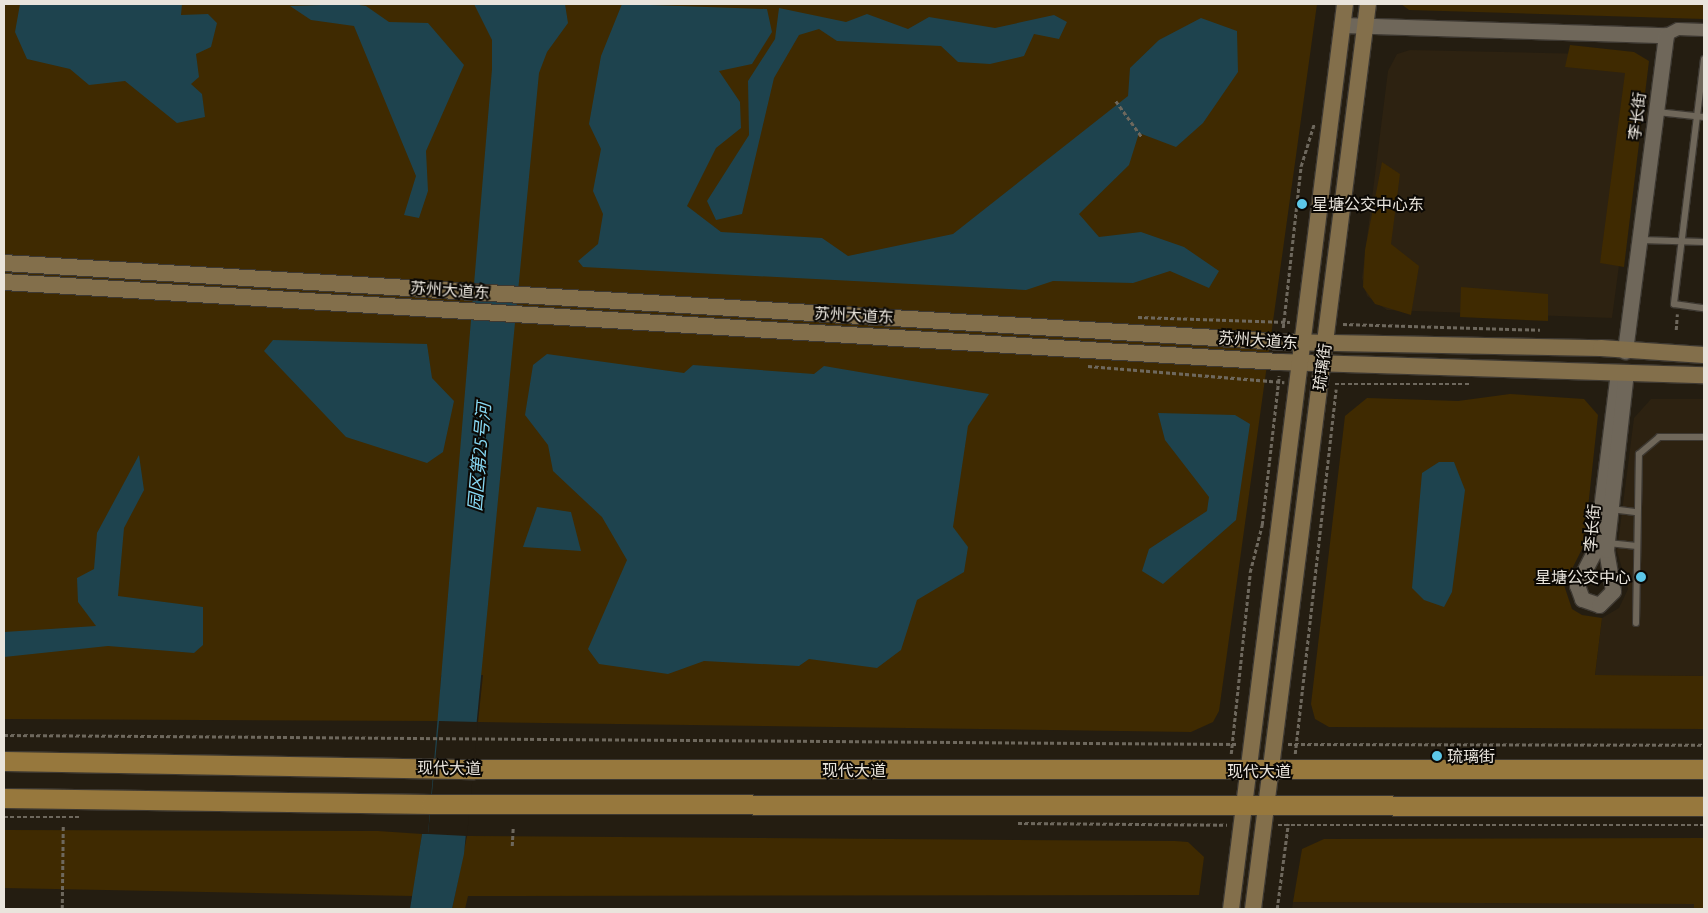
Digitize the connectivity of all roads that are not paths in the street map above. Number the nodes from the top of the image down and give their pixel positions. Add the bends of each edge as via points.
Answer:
1 (1345, 4) edge
2 (1368, 4) edge
3 (1342, 25) junction
4 (1365, 26) junction
5 (1704, 30) edge
6 (1666, 35) junction
7 (1704, 59) edge
8 (1656, 112) junction
9 (1701, 116) edge
10 (1639, 240) junction
11 (1682, 241) junction
12 (1704, 242) edge
13 (4, 263) edge
14 (4, 282) edge
15 (1704, 308) edge
16 (1303, 343) junction
17 (1333, 344) junction
18 (1625, 351) junction
19 (1704, 355) edge
20 (1301, 363) junction
21 (1331, 364) junction
22 (1622, 372) junction
23 (1704, 375) edge
24 (1704, 437) edge
25 (1611, 509) junction
26 (1637, 512) junction
27 (1607, 543) junction
28 (1637, 546) junction
29 (1636, 623) dead end
30 (4, 761) edge
31 (1704, 769) edge
32 (1272, 771) junction
33 (1248, 772) junction
34 (4, 798) edge
35 (1235, 804) junction
36 (1267, 804) junction
37 (1704, 806) edge
38 (1231, 909) edge
39 (1253, 909) edge

1 - 3 main road, 琉璃街
2 - 4 main road, 琉璃街
3 - 4 street
3 - 16 main road, 琉璃街
4 - 6 street
4 - 17 main road, 琉璃街
5 - 6 street via 1678,29
6 - 8 street, 李长街
7 - 9 lane
8 - 9 lane
8 - 10 street, 李长街
9 - 11 lane
10 - 11 lane
10 - 18 street, 李长街
11 - 12 lane
11 - 15 lane via 1674,304
13 - 16 main road, 苏州大道东
14 - 20 main road, 苏州大道东
16 - 17 main road, 苏州大道东
16 - 20 main road, 琉璃街
17 - 18 main road, 苏州大道东
17 - 21 main road, 琉璃街
18 - 19 main road, 苏州大道东
20 - 21 main road, 苏州大道东
20 - 33 main road, 琉璃街
21 - 22 main road, 苏州大道东
21 - 32 main road, 琉璃街
22 - 23 main road, 苏州大道东
22 - 25 street, 李长街
22 - 27 street, 李长街 via 1596,548 1577,585 1582,599 1590,603 1605,603 1613,591
24 - 26 lane via 1659,437 1644,446 1638,462
25 - 26 lane
25 - 27 street, 李长街
26 - 28 lane
27 - 28 lane
28 - 29 lane
30 - 33 main road, 现代大道 via 474,769
31 - 32 main road, 现代大道
32 - 33 main road, 现代大道
32 - 36 main road, 琉璃街
33 - 35 main road, 琉璃街
34 - 35 main road, 现代大道 via 431,804
35 - 36 main road, 现代大道
35 - 38 main road, 琉璃街 via 1241,825
36 - 37 main road, 现代大道
36 - 39 main road, 琉璃街

